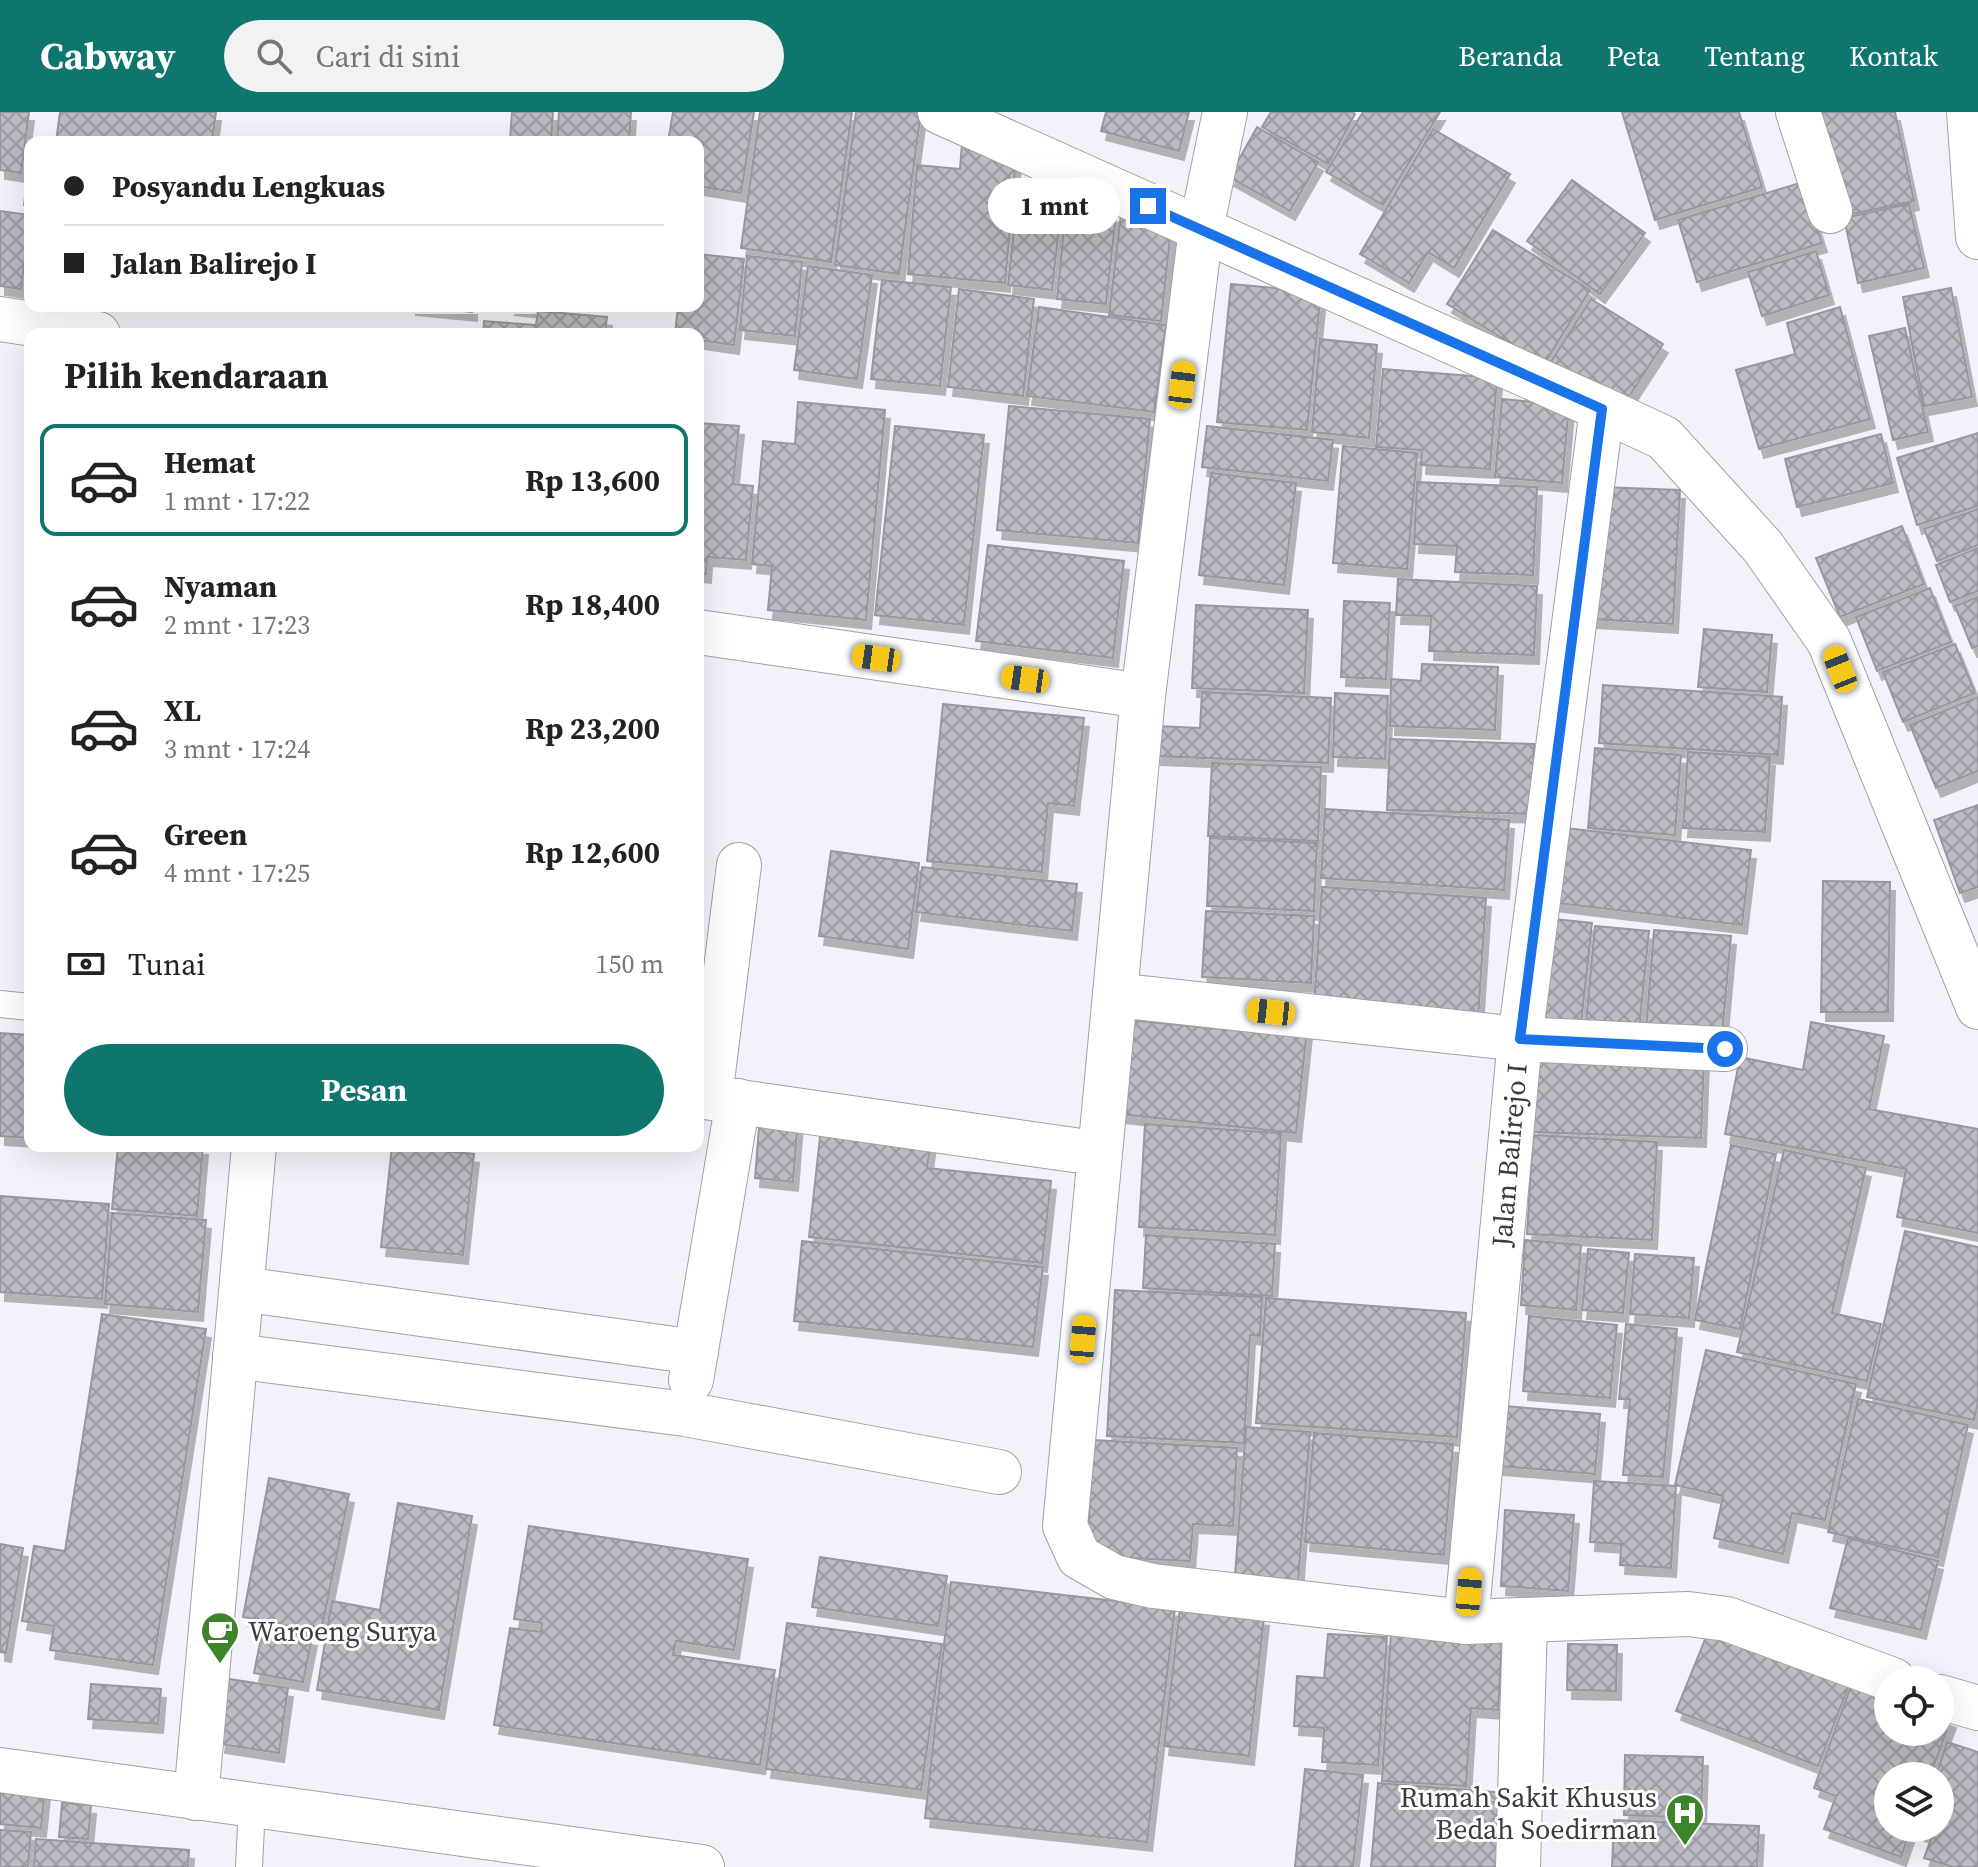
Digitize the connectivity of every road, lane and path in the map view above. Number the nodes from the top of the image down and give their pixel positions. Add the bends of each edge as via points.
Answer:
1 (940, 112) edge
2 (1225, 112) edge
3 (1798, 112) edge
4 (1969, 112) edge
5 (1830, 211) dead end
6 (1201, 229) junction
7 (1978, 237) edge
8 (0, 319) edge
9 (59, 328) edge
10 (1602, 409) junction
11 (704, 633) edge
12 (1143, 696) junction
13 (739, 865) dead end
14 (1115, 995) junction
15 (0, 1004) edge
16 (24, 1006) edge
17 (1978, 1007) edge
18 (1520, 1039) junction
19 (1725, 1049) dead end
20 (715, 1098) edge
21 (1074, 1150) dead end
22 (253, 1152) edge
23 (242, 1289) junction
24 (696, 1352) junction
25 (235, 1356) junction
26 (685, 1414) junction
27 (999, 1472) dead end
28 (1525, 1621) junction
29 (1466, 1622) junction
30 (1874, 1673) edge
31 (1954, 1701) edge
32 (1978, 1708) edge
33 (0, 1770) edge
34 (196, 1798) junction
35 (252, 1805) junction
36 (249, 1867) edge
37 (702, 1867) edge
38 (1518, 1867) edge

1 - 6 street
2 - 6 street
3 - 5 street
4 - 7 street
6 - 10 street
6 - 12 street
8 - 9 street
10 - 17 street via 1664,438 1763,547 1829,641
10 - 18 street, Jalan Balirejo I
11 - 12 street
12 - 14 street
13 - 20 street
14 - 18 street
14 - 29 street via 1065,1526 1079,1557 1114,1577 1153,1586
15 - 16 lane
18 - 19 street
18 - 29 street, Jalan Balirejo I
20 - 21 street
20 - 24 street
22 - 23 street
23 - 24 street
23 - 25 street
24 - 26 street
25 - 26 street
25 - 34 street
26 - 27 street
28 - 29 street
28 - 30 street via 1641,1614 1727,1619
28 - 38 street
31 - 32 street
33 - 34 street
34 - 35 street
35 - 36 lane
35 - 37 street

